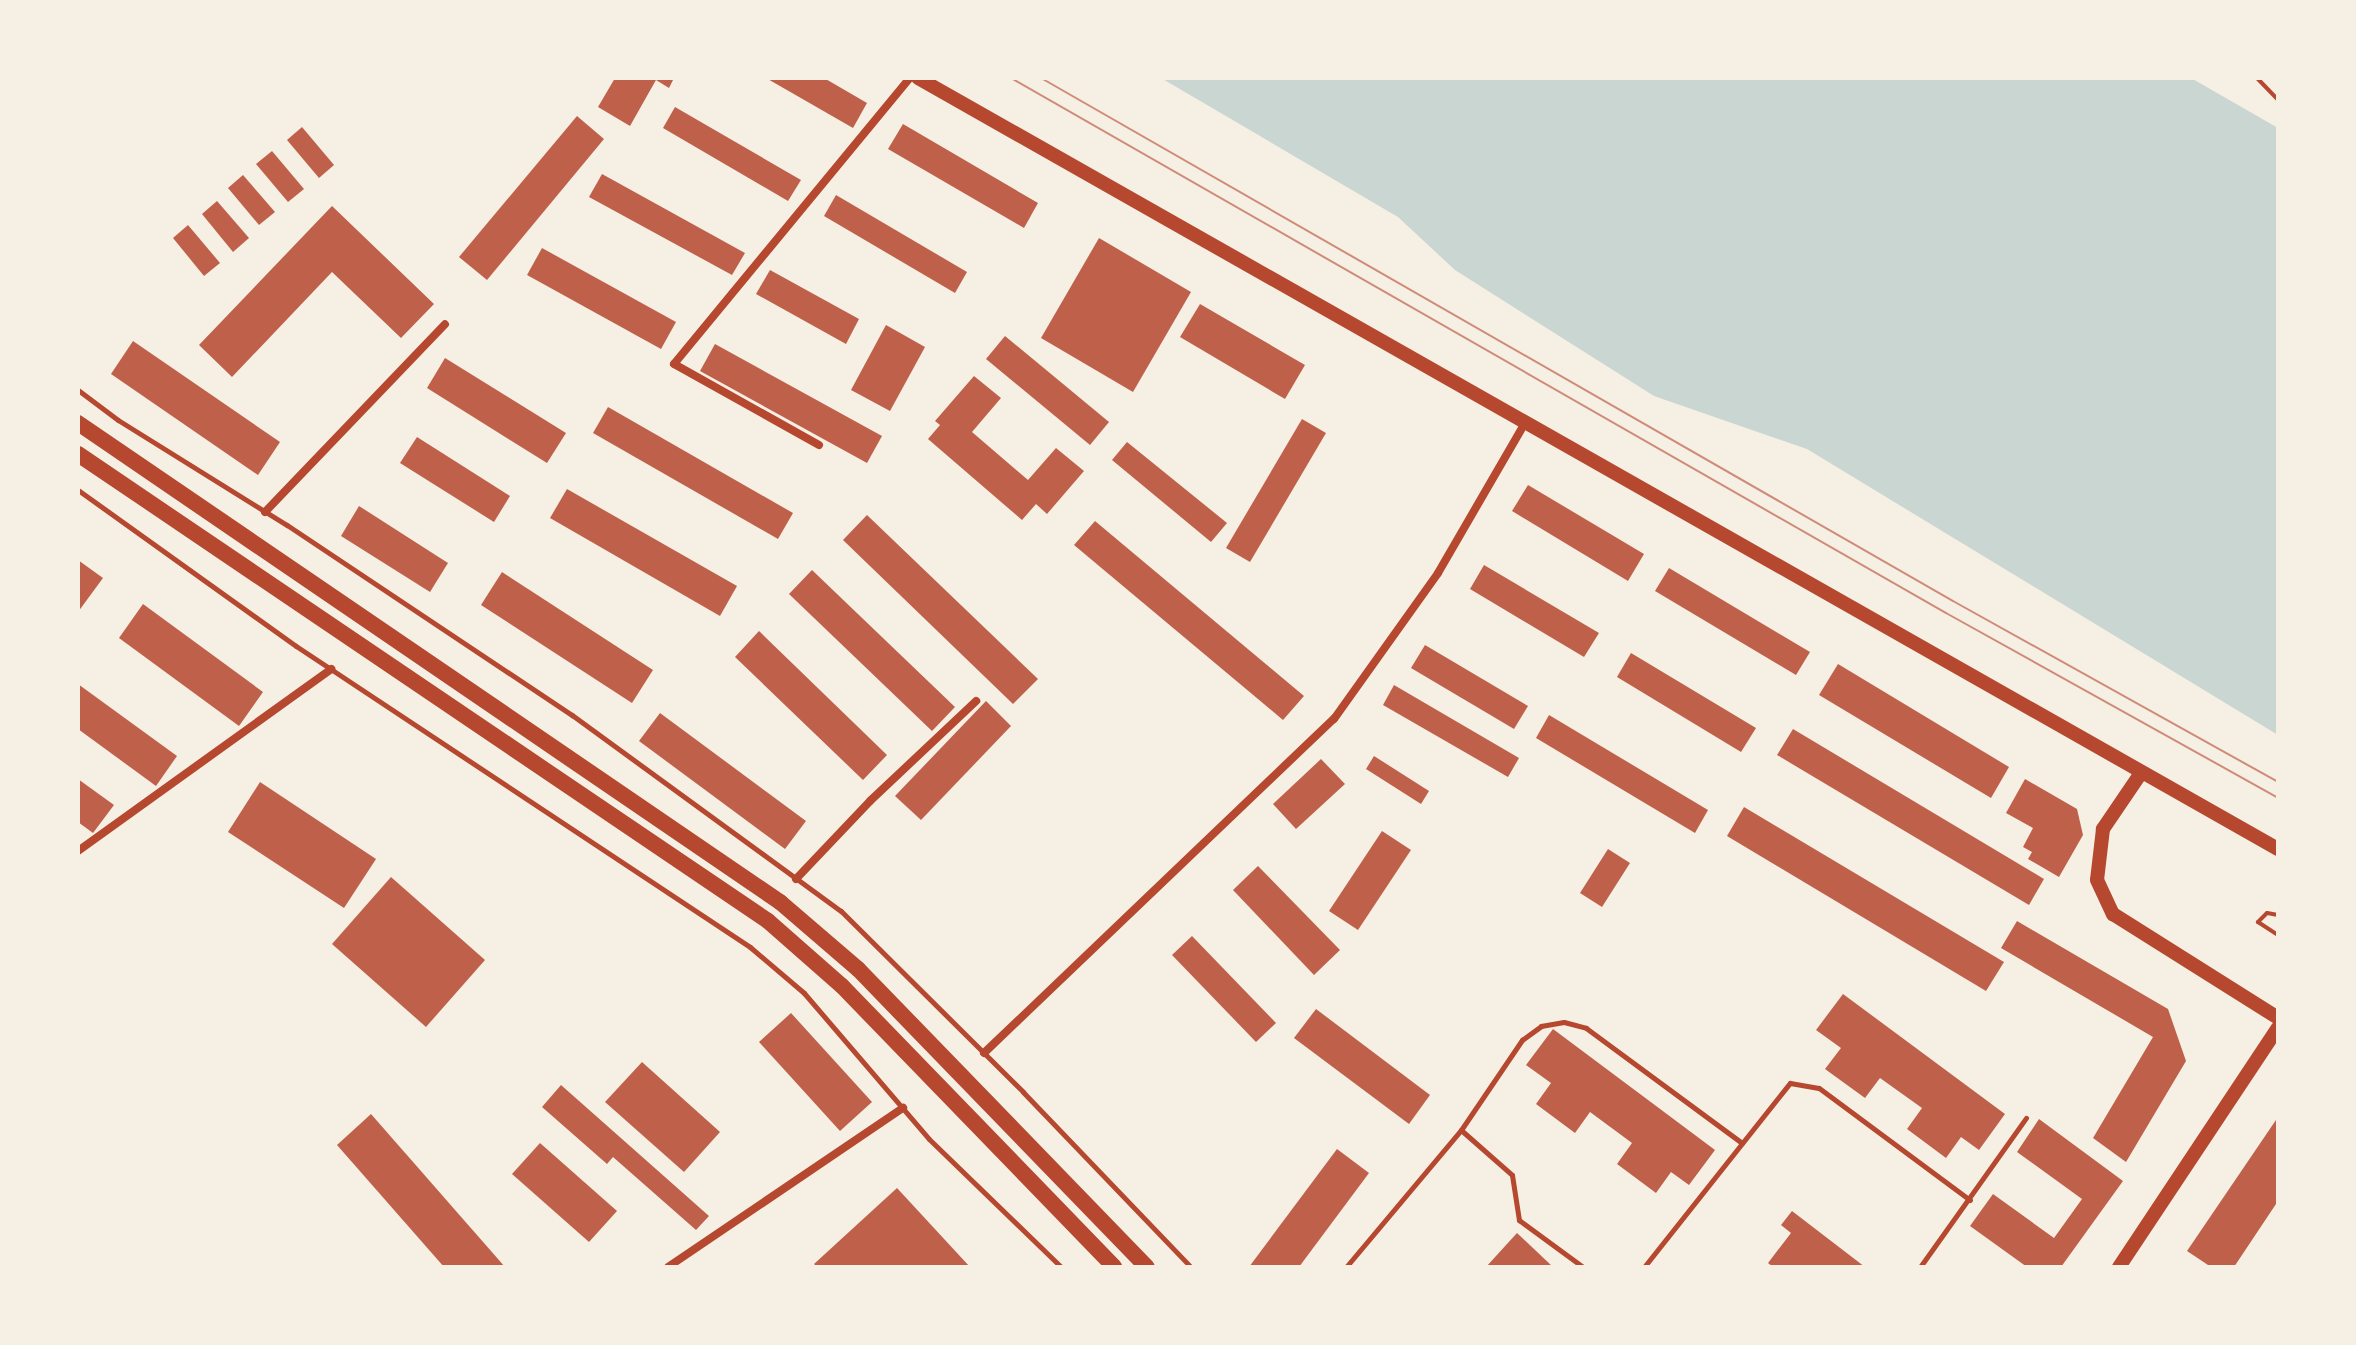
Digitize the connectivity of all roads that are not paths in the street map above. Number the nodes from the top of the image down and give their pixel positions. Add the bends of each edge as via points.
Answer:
1 (910, 78) edge
2 (918, 78) edge
3 (445, 324) dead end
4 (78, 390) edge
5 (78, 423) edge
6 (1525, 423) junction
7 (819, 445) dead end
8 (78, 454) edge
9 (78, 490) edge
10 (265, 512) junction
11 (331, 669) junction
12 (976, 701) dead end
13 (2141, 773) junction
14 (2278, 849) edge
15 (78, 851) edge
16 (796, 879) junction
17 (2278, 1018) edge
18 (2278, 1028) edge
19 (984, 1053) junction
20 (903, 1108) junction
21 (2026, 1118) dead end
22 (1461, 1130) junction
23 (1742, 1143) junction
24 (1969, 1199) junction
25 (668, 1267) edge
26 (1061, 1267) edge
27 (1114, 1267) edge
28 (1147, 1267) edge
29 (1191, 1267) edge
30 (1346, 1267) edge
31 (1583, 1267) edge
32 (1644, 1267) edge
33 (1920, 1267) edge
34 (2119, 1267) edge

1 - 7 street via 674,364
2 - 6 main road
3 - 10 street
4 - 10 lane
5 - 28 main road via 780,902 858,969
6 - 13 main road
6 - 19 street via 1438,573 1334,719
8 - 27 main road via 768,921 842,986
9 - 11 lane
10 - 16 lane via 572,715
11 - 15 street
11 - 20 lane via 750,947 804,993
12 - 16 street
13 - 14 main road
13 - 17 main road via 2103,829 2097,880 2113,914
16 - 19 lane via 841,911
18 - 34 main road
19 - 29 lane
20 - 25 street
20 - 26 lane
21 - 24 lane
22 - 23 lane via 1522,1040 1541,1026 1564,1022 1586,1028
22 - 30 lane
22 - 31 lane via 1512,1175 1519,1220
23 - 24 lane via 1790,1083 1819,1088
23 - 32 lane
24 - 33 lane

